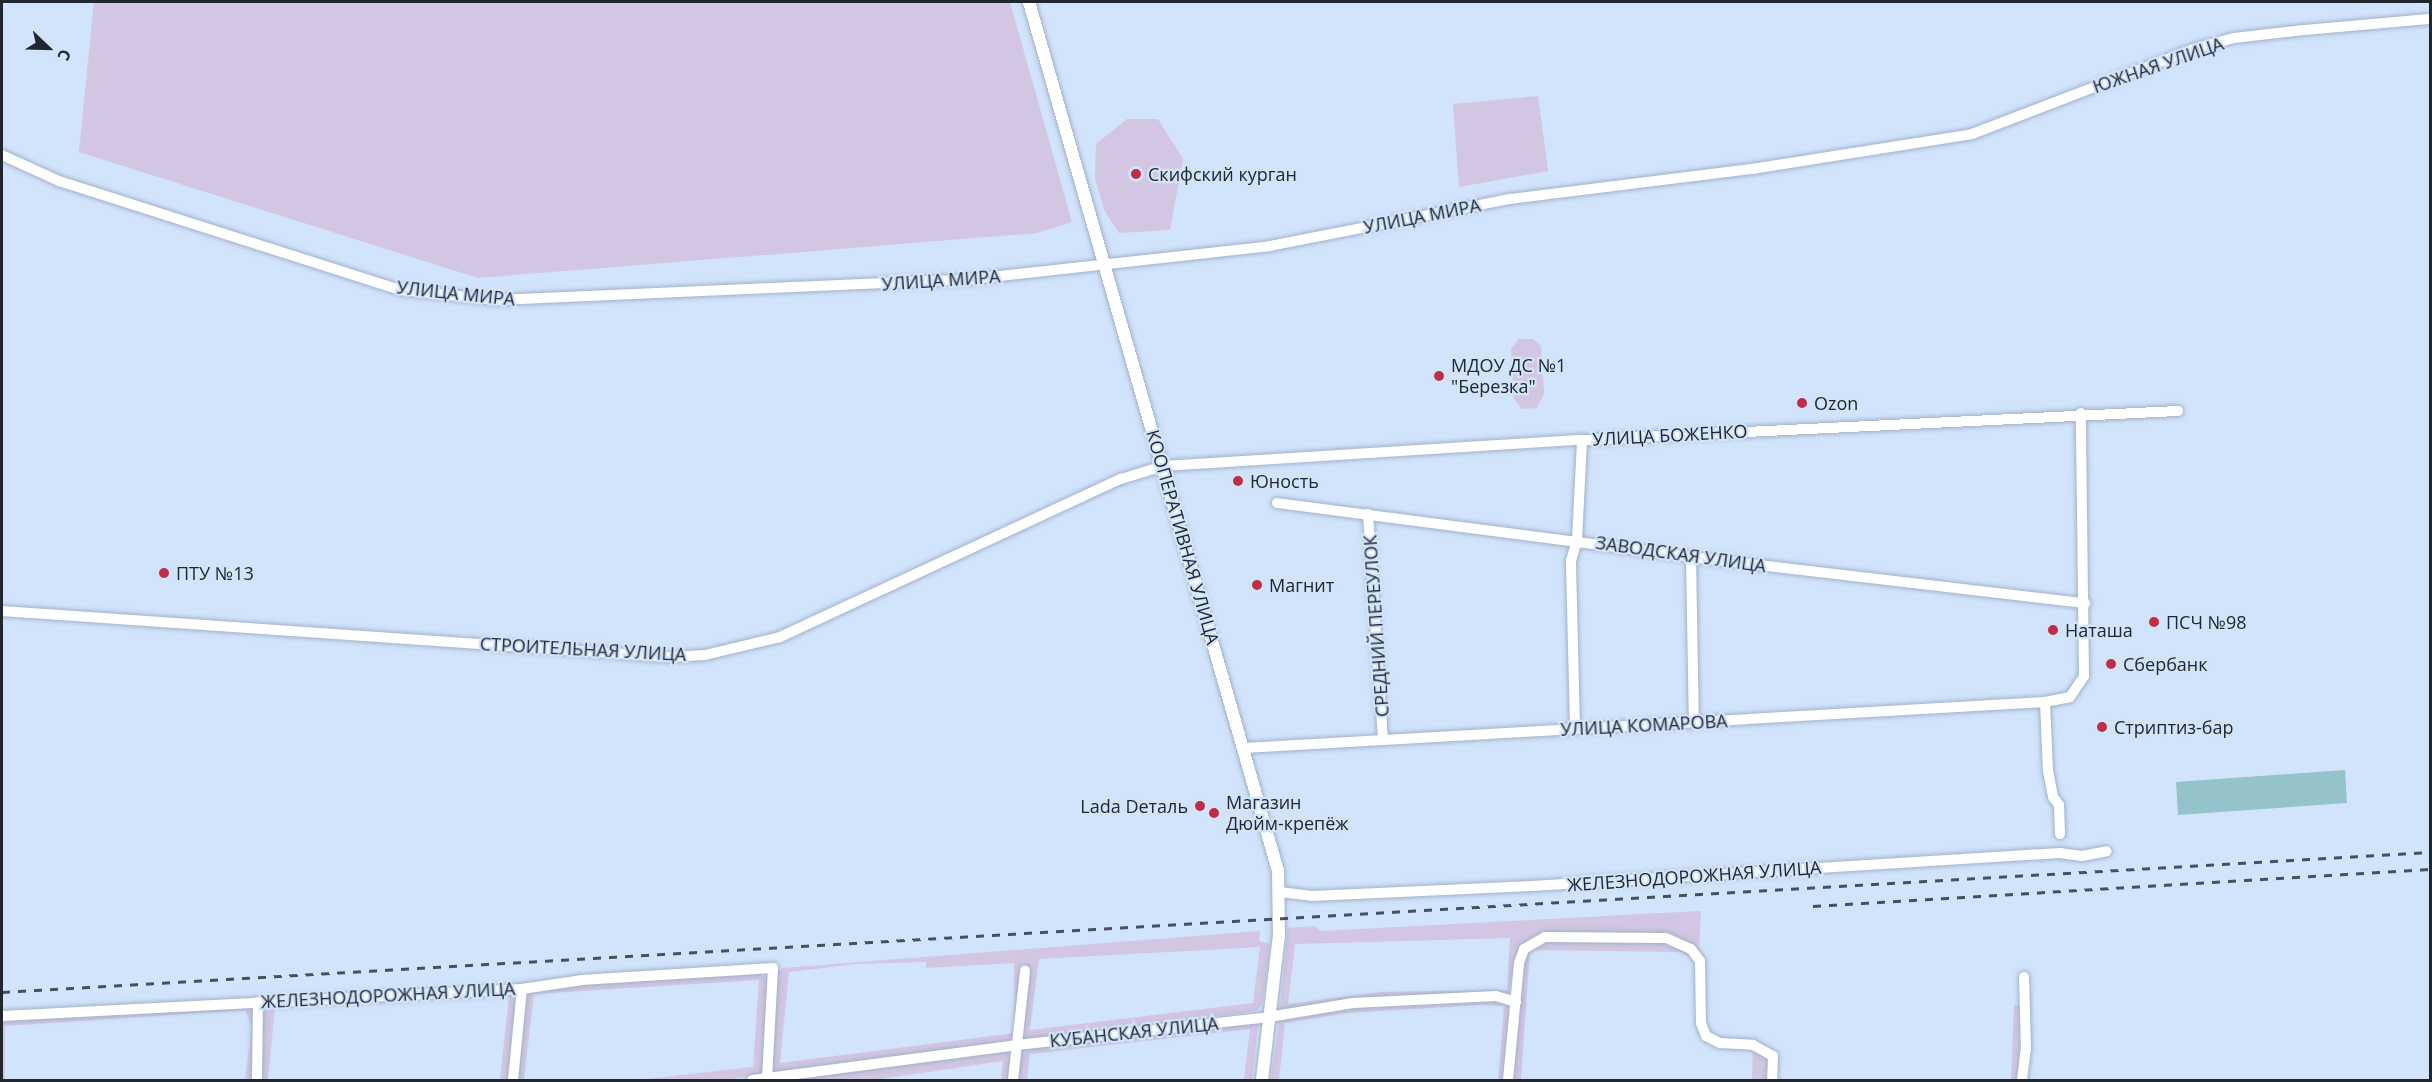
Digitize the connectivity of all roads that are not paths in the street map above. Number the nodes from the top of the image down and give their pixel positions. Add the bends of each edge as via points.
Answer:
1 (1029, 2) edge
2 (2430, 19) edge
3 (1893, 144) joint
4 (2, 155) edge
5 (1105, 266) junction
6 (2178, 411) dead end
7 (2081, 413) junction
8 (1582, 440) junction
9 (1163, 466) junction
10 (1276, 503) dead end
11 (1368, 514) junction
12 (1577, 540) junction
13 (1691, 557) junction
14 (2085, 603) junction
15 (2, 611) edge
16 (2045, 702) junction
17 (1694, 723) junction
18 (1575, 728) junction
19 (1383, 738) junction
20 (1244, 748) junction
21 (2060, 834) dead end
22 (2108, 851) dead end
23 (1280, 892) junction
24 (1025, 971) dead end
25 (2024, 977) dead end
26 (522, 989) junction
27 (258, 1002) junction
28 (1516, 1002) junction
29 (2, 1016) edge
30 (1269, 1017) junction
31 (1017, 1045) junction
32 (256, 1080) edge
33 (513, 1080) edge
34 (752, 1080) edge
35 (767, 1080) edge
36 (1012, 1080) edge
37 (1262, 1080) edge
38 (1508, 1080) edge
39 (1772, 1080) edge
40 (2022, 1080) edge

1 - 5 street, КООПЕРАТИВНАЯ УЛИЦА
2 - 3 street, ЮЖНАЯ УЛИЦА via 2234,38 2193,49 1972,134
3 - 5 street, УЛИЦА МИРА via 1752,169 1510,199 1270,246
4 - 5 street, УЛИЦА МИРА via 59,181 401,290 486,299 973,279
5 - 9 street, КООПЕРАТИВНАЯ УЛИЦА
6 - 7 street, УЛИЦА БОЖЕНКО
7 - 8 street, УЛИЦА БОЖЕНКО
7 - 14 street
8 - 9 street, УЛИЦА БОЖЕНКО
8 - 12 street
9 - 15 street, СТРОИТЕЛЬНАЯ УЛИЦА via 1122,478 780,637 705,655 669,657
9 - 20 street, КООПЕРАТИВНАЯ УЛИЦА
10 - 11 street, ЗАВОДСКАЯ УЛИЦА
11 - 12 street, ЗАВОДСКАЯ УЛИЦА
11 - 19 street, СРЕДНИЙ ПЕРЕУЛОК
12 - 13 street, ЗАВОДСКАЯ УЛИЦА
12 - 18 street via 1571,561
13 - 14 street, ЗАВОДСКАЯ УЛИЦА
13 - 17 street
14 - 16 street, УЛИЦА КОМАРОВА via 2084,676 2070,697
16 - 17 street, УЛИЦА КОМАРОВА
16 - 21 street via 2048,771 2053,797 2059,805
17 - 18 street, УЛИЦА КОМАРОВА
18 - 19 street, УЛИЦА КОМАРОВА
19 - 20 street, УЛИЦА КОМАРОВА
20 - 23 street, КООПЕРАТИВНАЯ УЛИЦА via 1278,871
22 - 23 street, ЖЕЛЕЗНОДОРОЖНАЯ УЛИЦА via 2082,856 2060,853 1532,886 1312,896
23 - 30 street, КООПЕРАТИВНАЯ УЛИЦА
24 - 31 street
25 - 40 street via 2026,1048
26 - 27 street, ЖЕЛЕЗНОДОРОЖНАЯ УЛИЦА
26 - 33 street
26 - 35 street, ЖЕЛЕЗНОДОРОЖНАЯ УЛИЦА via 582,980 773,968
27 - 29 street, ЖЕЛЕЗНОДОРОЖНАЯ УЛИЦА
27 - 32 street
28 - 30 street, КУБАНСКАЯ УЛИЦА via 1496,996 1353,1002
28 - 38 street
28 - 39 street via 1519,963 1532,942 1545,937 1666,938 1691,949 1701,960 1701,1023 1707,1036 1720,1043 1753,1045 1773,1056
30 - 31 street, КУБАНСКАЯ УЛИЦА
30 - 37 street, КООПЕРАТИВНАЯ УЛИЦА
31 - 35 street, КУБАНСКАЯ УЛИЦА
31 - 36 street
34 - 35 street, КУБАНСКАЯ УЛИЦА

